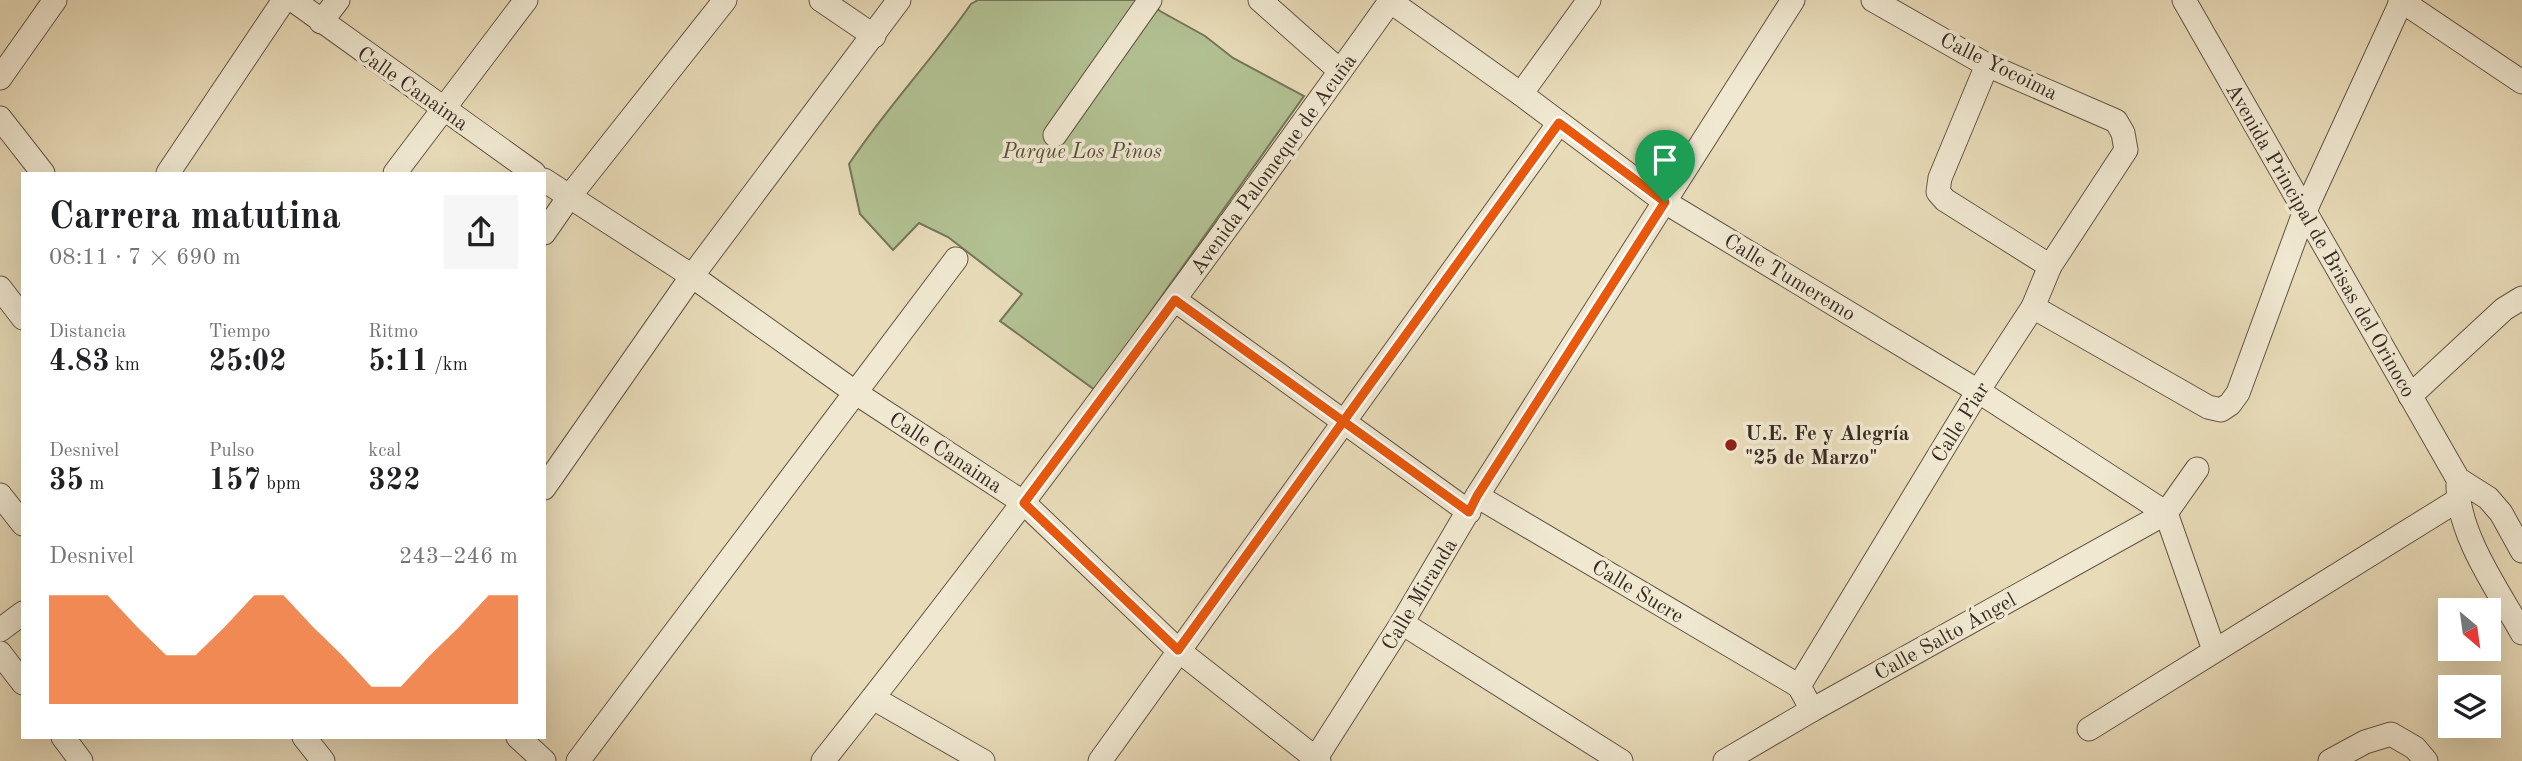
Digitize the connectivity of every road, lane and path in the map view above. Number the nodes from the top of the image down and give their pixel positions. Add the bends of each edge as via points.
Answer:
1 (55, 0) edge
2 (284, 0) edge
3 (293, 0) edge
4 (338, 0) edge
5 (526, 0) edge
6 (725, 0) edge
7 (821, 0) edge
8 (899, 0) edge
9 (1150, 0) edge
10 (1260, 0) edge
11 (1390, 0) edge
12 (1589, 0) edge
13 (1793, 0) edge
14 (1873, 0) edge
15 (2184, 0) edge
16 (2402, 0) edge
17 (321, 22) junction
18 (874, 36) junction
19 (1987, 65) junction
20 (1340, 71) junction
21 (0, 78) edge
22 (2522, 82) edge
23 (1521, 94) junction
24 (444, 110) junction
25 (0, 118) edge
26 (1559, 123) junction
27 (2123, 133) joint
28 (1055, 135) dead end
29 (42, 172) edge
30 (169, 172) edge
31 (396, 172) edge
32 (533, 172) edge
33 (546, 181) edge
34 (569, 197) junction
35 (1665, 202) junction
36 (2304, 213) junction
37 (546, 230) edge
38 (956, 259) dead end
39 (2050, 266) junction
40 (692, 276) junction
41 (0, 288) edge
42 (2522, 298) edge
43 (1175, 300) junction
44 (2033, 307) junction
45 (21, 315) edge
46 (1978, 391) junction
47 (856, 393) junction
48 (2410, 396) junction
49 (1342, 422) junction
50 (2197, 469) dead end
51 (546, 485) edge
52 (2458, 489) junction
53 (0, 495) edge
54 (1024, 503) junction
55 (1473, 504) junction
56 (2166, 513) junction
57 (21, 521) edge
58 (2522, 551) edge
59 (21, 614) edge
60 (1402, 623) junction
61 (0, 630) edge
62 (2522, 633) edge
63 (1178, 650) junction
64 (2214, 650) junction
65 (0, 653) edge
66 (21, 680) edge
67 (1799, 686) junction
68 (873, 698) junction
69 (1811, 710) junction
70 (2090, 729) dead end
71 (64, 739) edge
72 (306, 739) edge
73 (520, 739) edge
74 (1317, 760) edge
75 (81, 761) edge
76 (323, 761) edge
77 (544, 761) edge
78 (578, 761) edge
79 (823, 761) edge
80 (983, 761) edge
81 (1100, 761) edge
82 (1621, 761) edge
83 (1725, 761) edge
84 (2330, 761) edge
85 (2426, 761) edge

1 - 21 street
2 - 30 street
3 - 17 street, Calle Canaima
4 - 17 street
5 - 24 street
6 - 34 street
7 - 18 street
8 - 18 street
9 - 28 street
10 - 20 street
11 - 20 street, Avenida Palomeque de Acuña
11 - 23 street, Calle Tumeremo
12 - 23 street
13 - 35 street, Calle Miranda
14 - 19 street, Calle Yocoima
15 - 36 street, Avenida Principal de Brisas del Orinoco
16 - 22 street
16 - 36 street
17 - 24 street, Calle Canaima
18 - 40 street
19 - 27 street, Calle Yocoima via 2116,121
19 - 39 street via 1938,191 1945,200
20 - 43 street, Avenida Palomeque de Acuña
23 - 26 street, Calle Tumeremo
24 - 31 street
24 - 32 street, Calle Canaima
25 - 29 street
26 - 35 street, Calle Tumeremo
26 - 49 street
27 - 39 street, Calle Piar via 2126,150
33 - 34 street, Calle Canaima
34 - 37 street
34 - 40 street, Calle Canaima
35 - 46 street, Calle Tumeremo
35 - 55 street, Calle Miranda
36 - 44 street via 2238,393 2221,410 2208,407
36 - 48 street, Avenida Principal de Brisas del Orinoco
38 - 47 street
39 - 44 street, Calle Piar
40 - 47 street, Calle Canaima
40 - 51 street
41 - 45 street
42 - 48 street via 2504,309
43 - 49 street, Calle Sucre
43 - 54 street, Avenida Palomeque de Acuña
44 - 46 street, Calle Piar
46 - 56 street, Calle Tumeremo
46 - 67 street, Calle Piar
47 - 54 street, Calle Canaima
47 - 78 street
48 - 52 street, Avenida Principal de Brisas del Orinoco
49 - 55 street, Calle Sucre
49 - 63 street
50 - 56 street
52 - 58 street via 2488,498
52 - 62 street via 2468,536
52 - 64 street
53 - 57 street
54 - 63 street, Calle Canaima
54 - 68 street, Avenida Palomeque de Acuña
55 - 60 street, Calle Miranda
55 - 67 street, Calle Sucre
56 - 64 street
56 - 69 street, Calle Salto Ángel
59 - 61 street
60 - 74 street, Calle Miranda
60 - 82 street
63 - 74 street, Calle Canaima
63 - 81 street
64 - 70 street
65 - 66 street
67 - 69 street
68 - 79 street, Avenida Palomeque de Acuña
68 - 80 street
69 - 83 street, Calle Salto Ángel
71 - 75 street
72 - 76 street
73 - 77 street
84 - 85 street via 2391,734 2415,748

